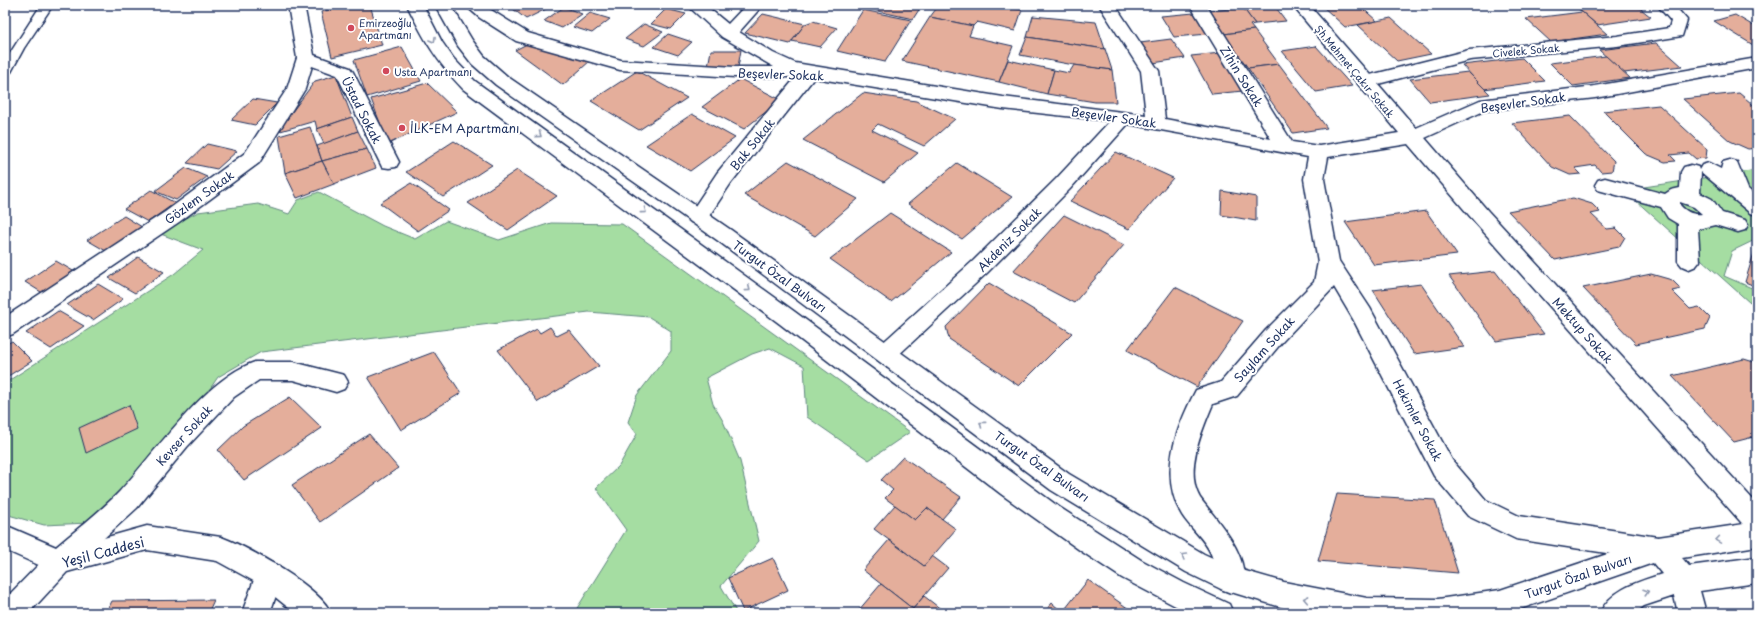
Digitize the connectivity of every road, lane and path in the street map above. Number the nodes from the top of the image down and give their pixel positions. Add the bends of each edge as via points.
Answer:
1 (47, 5) edge
2 (296, 5) edge
3 (415, 5) edge
4 (443, 5) edge
5 (473, 5) edge
6 (695, 5) edge
7 (755, 5) edge
8 (1107, 5) edge
9 (1198, 5) edge
10 (1300, 5) edge
11 (1665, 5) edge
12 (728, 33) junction
13 (306, 58) junction
14 (1757, 63) edge
15 (5, 72) edge
16 (810, 72) junction
17 (1366, 82) junction
18 (1124, 117) junction
19 (1156, 122) junction
20 (1411, 137) junction
21 (1286, 148) junction
22 (1318, 152) junction
23 (389, 162) dead end
24 (1730, 167) dead end
25 (1605, 185) dead end
26 (1739, 192) junction
27 (1690, 197) junction
28 (1669, 202) junction
29 (1757, 208) edge
30 (1712, 214) junction
31 (698, 217) junction
32 (1688, 220) junction
33 (1738, 222) dead end
34 (1689, 261) dead end
35 (1329, 262) junction
36 (5, 328) edge
37 (886, 353) junction
38 (336, 382) dead end
39 (1757, 522) edge
40 (1757, 534) edge
41 (5, 537) edge
42 (1658, 549) junction
43 (59, 562) junction
44 (1757, 570) edge
45 (269, 575) junction
46 (1231, 580) junction
47 (1684, 580) junction
48 (10, 613) edge
49 (256, 613) edge
50 (317, 613) edge
51 (1219, 613) edge
52 (1614, 613) edge
53 (1692, 613) edge

1 - 15 lane
2 - 13 street, Gözlem Sokak
3 -> 51 street via 448,63 469,85 746,287 1033,503 1135,571
4 - 31 street, Turgut Özal Bulvarı via 464,42 478,60 502,81
5 - 16 street, Beşevler Sokak via 486,16 522,37 620,65 735,72
6 - 12 street
7 - 12 street
8 - 19 street via 1150,71
9 - 21 street, Zihin Sokak
10 - 17 street, Şh.Mehmet Çakır Sokak
11 - 17 street, Civelek Sokak via 1679,20 1676,32 1617,41 1469,55
12 - 16 street via 779,63
13 - 23 street, Üstad Sokak via 344,72
13 - 36 street, Gözlem Sokak via 296,89 252,158 172,217
14 - 20 street, Beşevler Sokak via 1596,92 1480,106
16 - 18 street, Beşevler Sokak via 1003,103
16 - 31 street, Bak Sokak via 724,178
17 - 20 street, Şh.Mehmet Çakır Sokak
18 - 19 street, Beşevler Sokak
18 - 37 street, Akdeniz Sokak via 1063,184 980,267
19 - 21 street, Beşevler Sokak
20 - 22 street, Beşevler Sokak
20 - 39 street, Mektup Sokak
21 - 22 street, Beşevler Sokak
22 - 35 street, Hekimler Sokak via 1314,179
24 - 26 street
25 - 28 street
26 - 27 street via 1700,171
26 - 29 street
27 - 28 street via 1673,197
27 - 30 street via 1705,204
28 - 32 street via 1675,213
30 - 32 street via 1708,221
30 - 33 street
31 - 37 street, Turgut Özal Bulvarı
32 - 34 street
35 - 42 street, Hekimler Sokak via 1362,314 1443,468 1477,508 1516,527
35 - 46 street, Saylam Sokak via 1324,285 1274,336 1229,389 1204,397 1192,425 1182,460 1184,492 1200,521 1223,550
46 -> 37 street, Turgut Özal Bulvarı via 1195,563 1060,482
38 - 43 street, Kevser Sokak via 293,371 255,370 226,390 178,440 128,500
40 -> 42 street, Turgut Özal Bulvarı
41 - 43 street
42 -> 46 street, Turgut Özal Bulvarı via 1500,603 1438,612 1367,611 1284,595
42 - 47 street
43 - 45 street, Yeşil Caddesi via 147,538 222,550
43 - 48 street, Yeşil Caddesi
44 - 47 street
45 - 49 street
45 - 50 street, Yeşil Caddesi
52 -> 47 street via 1635,596
47 - 53 street

